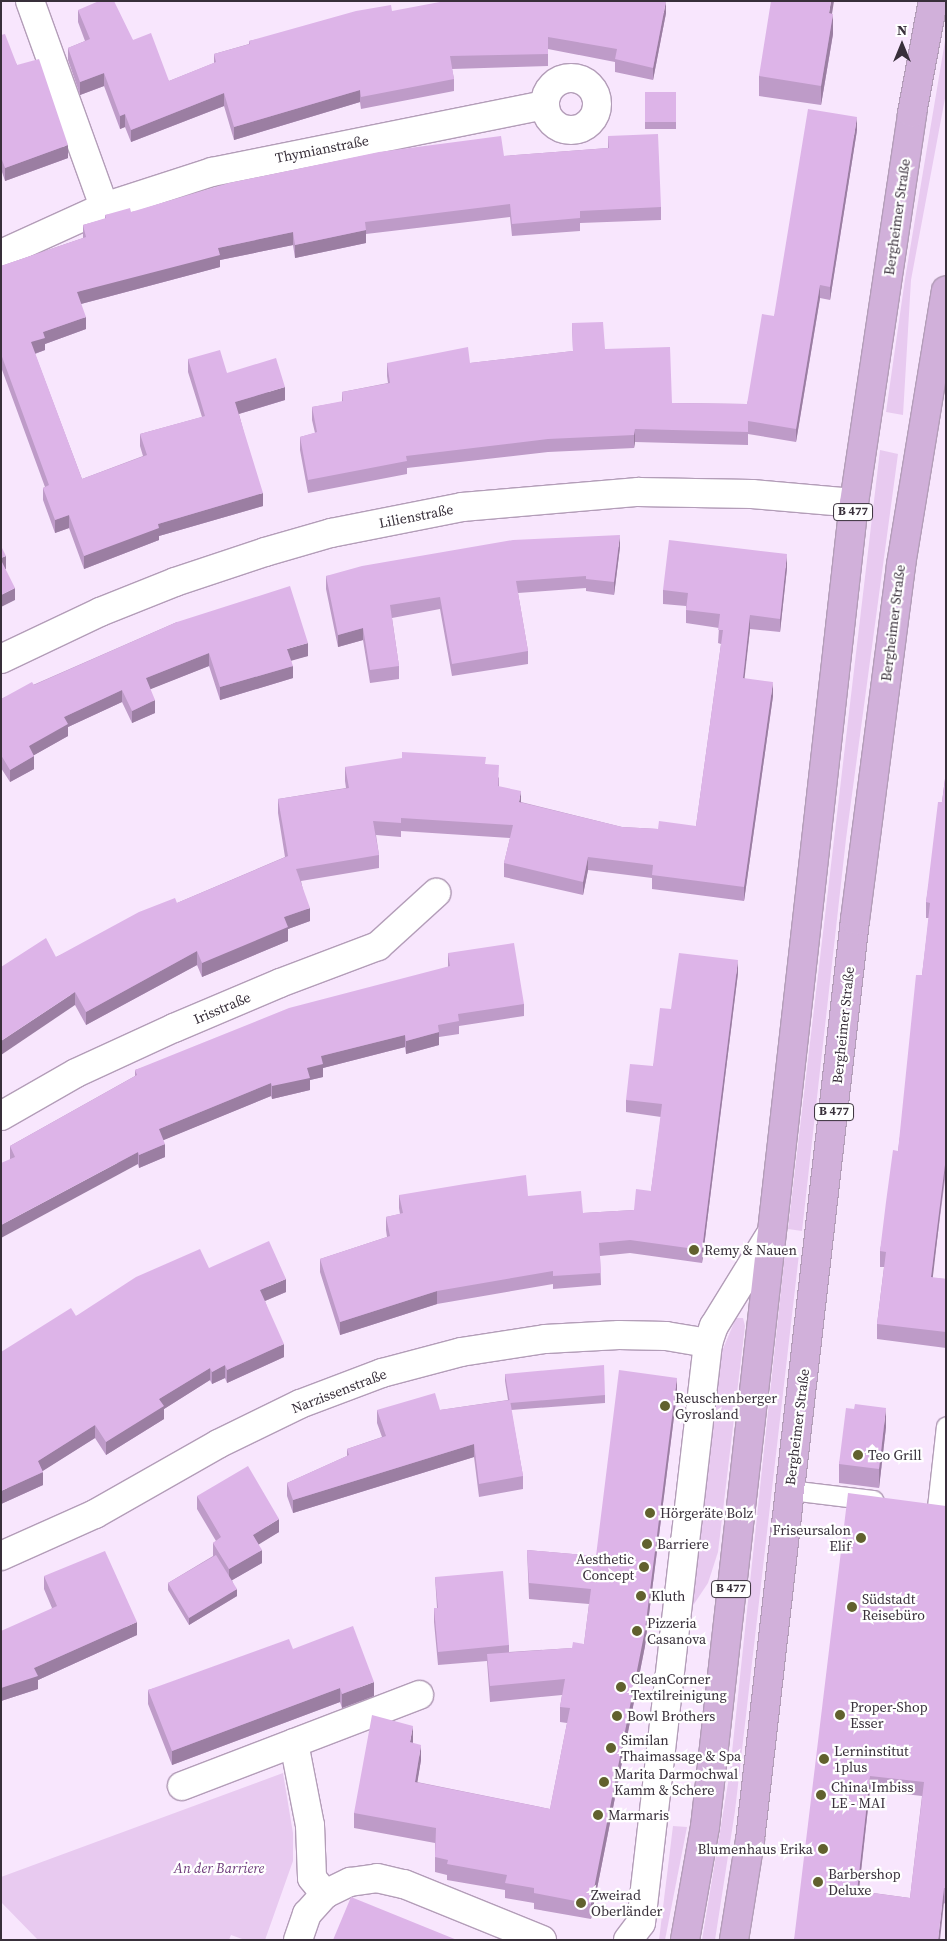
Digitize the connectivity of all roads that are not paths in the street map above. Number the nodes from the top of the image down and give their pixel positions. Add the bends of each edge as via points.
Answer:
1 (30, 1) edge
2 (933, 1) edge
3 (544, 106) dead end
4 (104, 207) junction
5 (1, 254) edge
6 (946, 291) edge
7 (854, 503) junction
8 (1, 658) edge
9 (436, 892) dead end
10 (1, 1116) edge
11 (769, 1237) junction
12 (708, 1343) junction
13 (946, 1426) edge
14 (790, 1490) junction
15 (891, 1502) edge
16 (934, 1506) edge
17 (1, 1556) edge
18 (419, 1695) dead end
19 (294, 1743) junction
20 (182, 1786) dead end
21 (325, 1894) junction
22 (631, 1937) edge
23 (298, 1940) edge
24 (542, 1940) edge
25 (685, 1940) edge
26 (734, 1940) edge

1 - 4 street
2 - 7 main road, Bergheimer Straße / B 477 via 912,113
3 - 4 street, Thymianstraße via 212,172
4 - 5 street, Thymianstraße
6 - 14 main road, Bergheimer Straße / B 477 via 920,434 898,585 855,920
7 - 8 street, Lilienstraße via 752,494 638,492 521,500 418,516 331,534 175,582 100,612
7 - 11 main road, Bergheimer Straße / B 477
9 - 10 street, Irisstraße via 378,946 174,1028 76,1074
11 - 12 street, Bergheimer Straße via 719,1318
11 - 25 main road, Bergheimer Straße / B 477 via 705,1827
12 - 17 street, Narzissenstraße via 666,1336 545,1339 461,1352 382,1373 300,1404 218,1444 95,1514
12 - 22 street, Bergheimer Straße via 641,1923
13 - 16 lane
14 - 15 lane
14 - 26 main road, Bergheimer Straße / B 477 via 750,1840
18 - 19 street
19 - 20 street
19 - 21 street via 310,1825 312,1878
21 - 23 street via 308,1914
21 - 24 street via 336,1887 364,1879 391,1880

